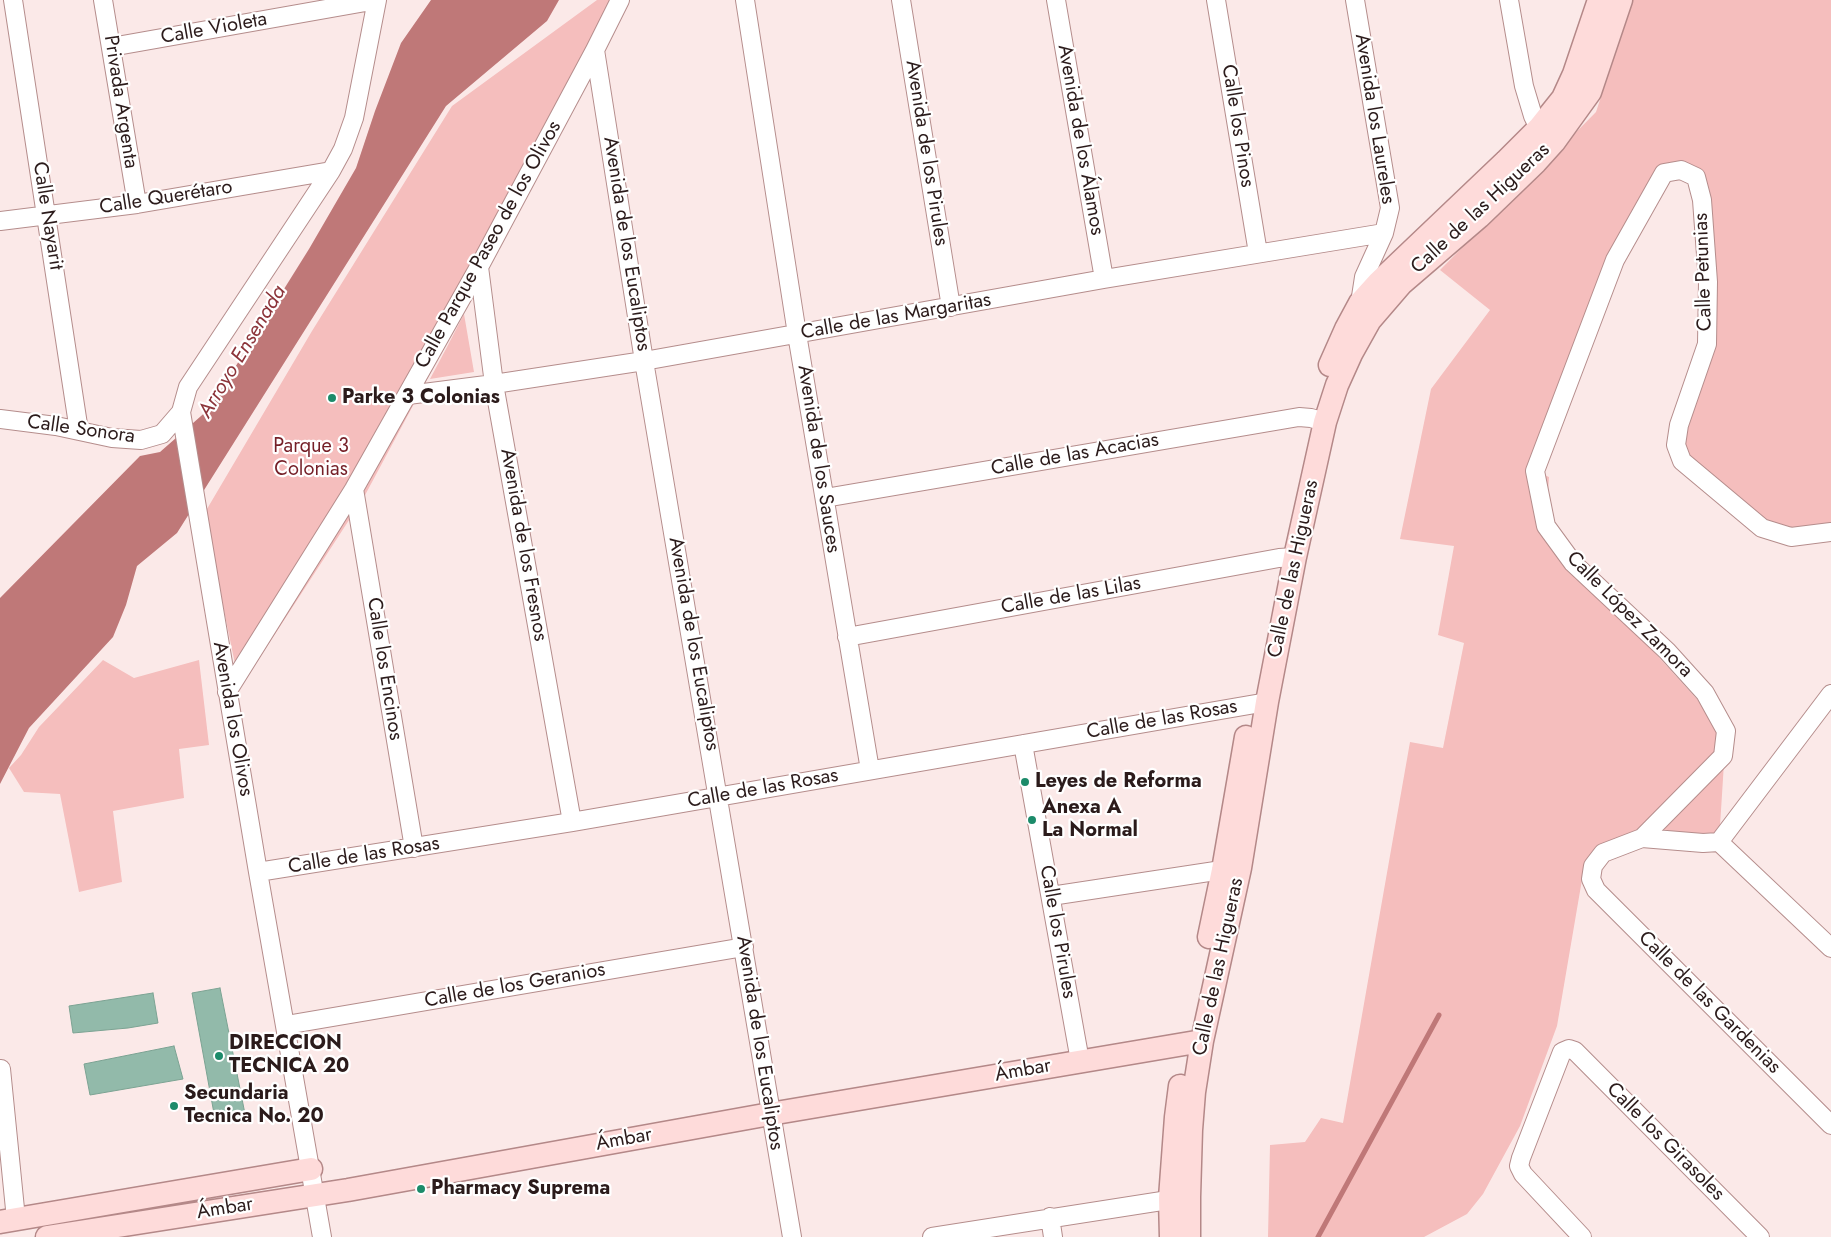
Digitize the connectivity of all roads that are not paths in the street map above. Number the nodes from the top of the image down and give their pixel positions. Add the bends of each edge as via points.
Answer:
1 (13, 0) edge
2 (103, 0) edge
3 (377, 0) edge
4 (620, 0) edge
5 (745, 0) edge
6 (901, 0) edge
7 (1056, 0) edge
8 (1216, 0) edge
9 (1355, 0) edge
10 (1509, 0) edge
11 (1600, 0) edge
12 (1621, 0) edge
13 (111, 47) junction
14 (595, 50) junction
15 (1547, 135) junction
16 (330, 171) junction
17 (1664, 173) joint
18 (137, 204) junction
19 (47, 216) junction
20 (0, 221) edge
21 (1384, 233) junction
22 (1258, 253) junction
23 (479, 267) junction
24 (1104, 279) junction
25 (951, 307) junction
26 (1365, 311) junction
27 (797, 334) junction
28 (644, 361) junction
29 (494, 384) junction
30 (408, 395) junction
31 (181, 412) junction
32 (0, 419) edge
33 (1318, 420) junction
34 (79, 431) junction
35 (354, 489) junction
36 (825, 498) junction
37 (1831, 532) edge
38 (1287, 558) junction
39 (847, 637) junction
40 (228, 692) junction
41 (1831, 694) edge
42 (1259, 703) junction
43 (1023, 744) junction
44 (870, 770) junction
45 (719, 796) junction
46 (572, 822) junction
47 (1642, 838) junction
48 (1719, 842) junction
49 (414, 848) junction
50 (1232, 869) junction
51 (258, 872) junction
52 (1051, 896) junction
53 (744, 947) junction
54 (1831, 948) edge
55 (286, 1026) junction
56 (1194, 1042) junction
57 (1080, 1061) junction
58 (1, 1069) edge
59 (770, 1114) junction
60 (1831, 1125) edge
61 (311, 1169) junction
62 (315, 1195) junction
63 (1180, 1198) junction
64 (1050, 1217) junction
65 (8, 1220) edge
66 (47, 1237) edge
67 (322, 1237) edge
68 (792, 1237) edge
69 (932, 1237) edge
70 (1053, 1237) edge
71 (1172, 1237) edge
72 (1189, 1237) edge
73 (1582, 1237) edge
74 (1760, 1237) edge

1 - 19 street, Calle Nayarit
2 - 13 street, Privada Argenta
3 - 13 street, Calle Violeta
3 - 16 street via 354,118 343,149
4 - 14 street, Calle Parque Paseo de los Olivos
5 - 27 street, Avenida de los Sauces
6 - 25 street, Avenida de los Pirules
7 - 24 street, Avenida de los Álamos
8 - 22 street, Calle los Pinos
9 - 21 street, Avenida los Laureles via 1390,208
10 - 15 street via 1524,86 1533,116
11 - 15 main road, Calle de las Higueras via 1574,74
12 - 15 main road, Calle de las Higueras via 1590,92
13 - 18 street, Privada Argenta
14 - 23 street, Calle Parque Paseo de los Olivos
14 - 28 street, Avenida de los Eucaliptos
15 - 26 main road, Calle de las Higueras via 1536,162 1401,284
16 - 18 street, Calle Querétaro
16 - 31 street via 188,387
17 - 37 street, Calle Petunias via 1681,170 1696,177 1702,200 1708,282 1707,344 1679,426 1676,445 1682,461 1762,528 1791,537
17 - 47 street, Calle López Zamora via 1615,260 1535,471 1546,526 1573,563 1667,651 1705,693 1726,731 1723,756
18 - 19 street, Calle Querétaro
19 - 20 street, Calle Querétaro
19 - 34 street, Calle Nayarit
21 - 22 street, Calle de las Margaritas
21 - 26 street, Avenida los Laureles via 1364,277
22 - 24 street, Calle de las Margaritas
23 - 29 street, Avenida de los Fresnos
23 - 30 street, Calle Parque Paseo de los Olivos
24 - 25 street, Calle de las Margaritas
25 - 27 street, Calle de las Margaritas
26 - 33 main road, Calle de las Higueras via 1351,354
27 - 28 street, Calle de las Margaritas
27 - 36 street, Avenida de los Sauces
28 - 29 street, Calle de las Margaritas
28 - 45 street, Avenida de los Eucaliptos
29 - 30 street, Calle de las Margaritas
29 - 46 street, Avenida de los Fresnos
30 - 35 street, Calle Parque Paseo de los Olivos
31 - 34 street, Calle Sonora via 162,434 141,440
31 - 40 street, Avenida los Olivos
32 - 34 street, Calle Sonora
33 - 36 street, Calle de las Acacias via 1299,417
33 - 38 main road, Calle de las Higueras
35 - 40 street, Calle Parque Paseo de los Olivos
35 - 49 street, Calle los Encinos
36 - 39 street, Avenida de los Sauces
38 - 39 street, Calle de las Lilas
38 - 42 main road, Calle de las Higueras
39 - 44 street, Avenida de los Sauces
40 - 51 street, Avenida los Olivos
41 - 48 street
42 - 43 street, Calle de las Rosas
42 - 50 main road, Calle de las Higueras
43 - 44 street, Calle de las Rosas
43 - 52 street, Calle los Pirules
44 - 45 street, Calle de las Rosas
45 - 46 street, Calle de las Rosas
45 - 53 street, Avenida de los Eucaliptos
46 - 49 street, Calle de las Rosas
47 - 48 street
47 - 60 street, Calle de las Gardenias via 1603,853 1593,866 1591,879 1596,890
48 - 54 street
49 - 51 street, Calle de las Rosas
50 - 52 street
50 - 56 main road, Calle de las Higueras
51 - 55 street, Avenida los Olivos
52 - 57 street, Calle los Pirules
53 - 55 street, Calle de los Geranios
53 - 59 street, Avenida de los Eucaliptos
55 - 61 street, Avenida los Olivos
56 - 57 main road, Ámbar
56 - 63 main road, Calle de las Higueras via 1194,1092
57 - 59 main road, Ámbar
58 - 65 street
59 - 62 main road, Ámbar
59 - 68 street, Avenida de los Eucaliptos
61 - 62 street, Avenida los Olivos
61 - 65 main road, Ámbar
62 - 66 main road, Ámbar
62 - 67 street
63 - 64 street
63 - 71 main road, Calle de las Higueras
63 - 72 main road, Calle de las Higueras
64 - 69 street
64 - 70 street
73 - 74 street, Calle los Girasoles via 1519,1166 1562,1052 1569,1049 1575,1051

